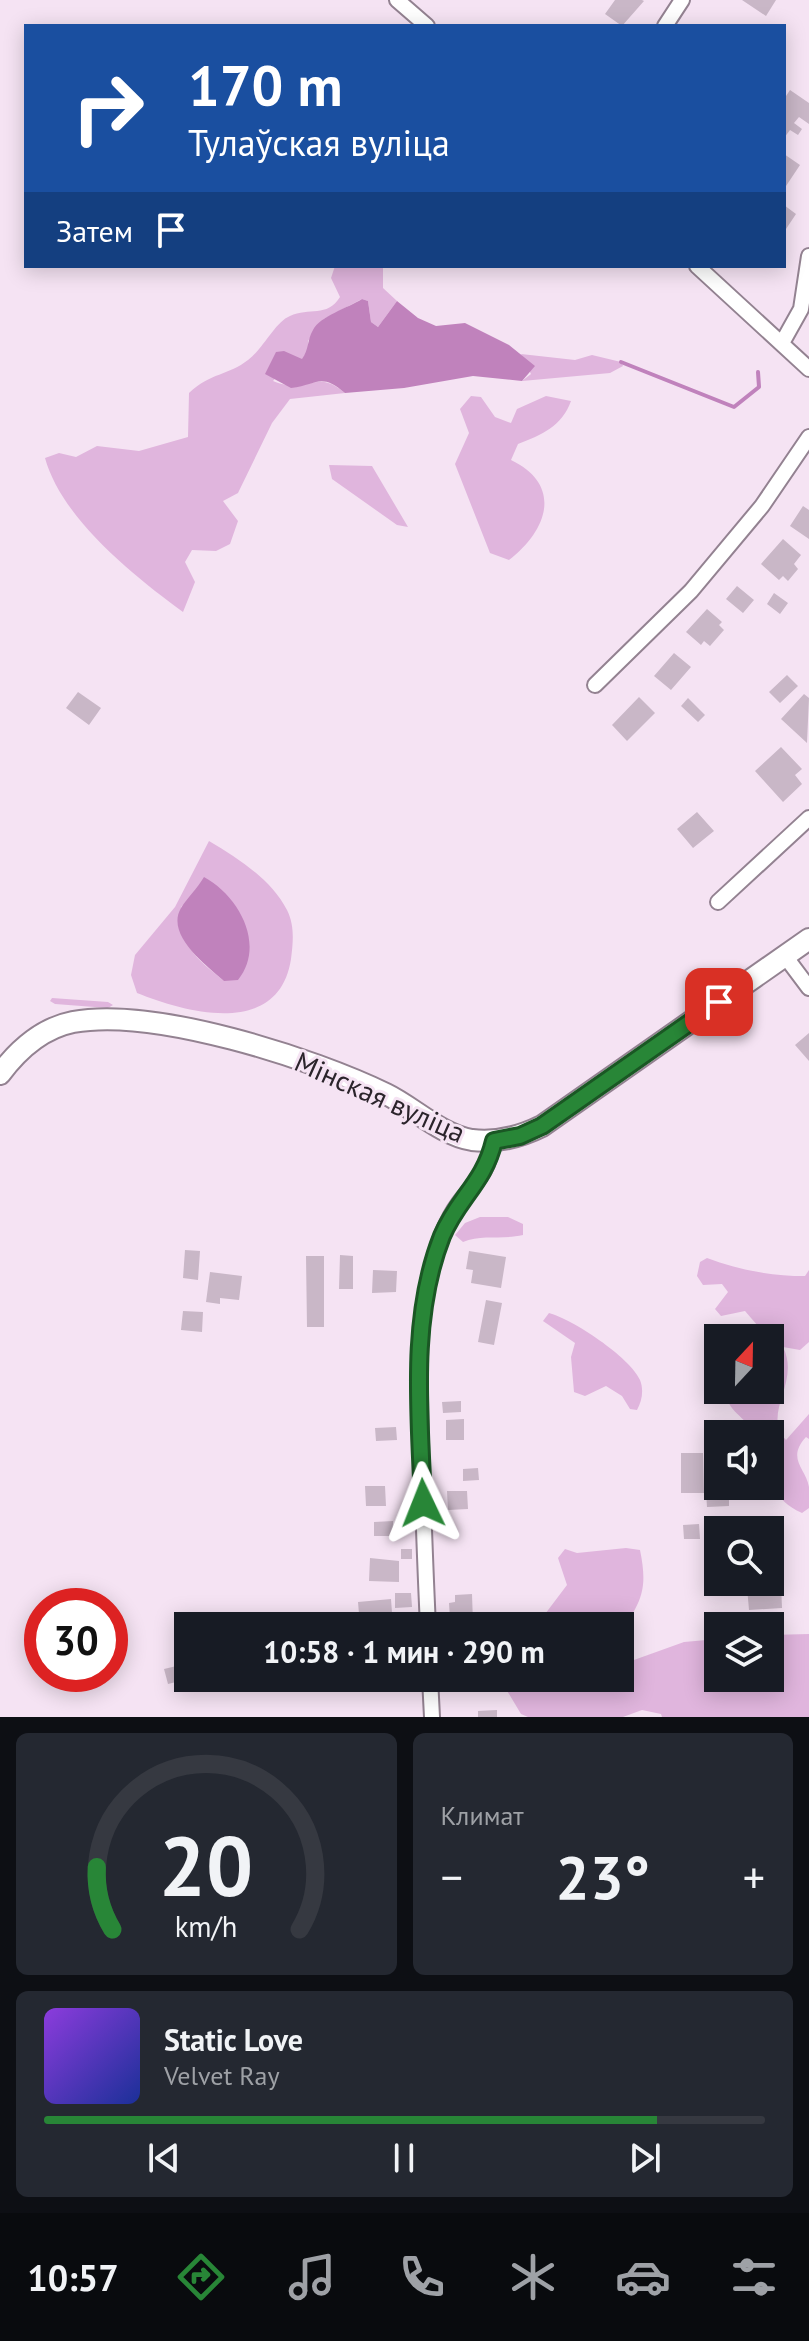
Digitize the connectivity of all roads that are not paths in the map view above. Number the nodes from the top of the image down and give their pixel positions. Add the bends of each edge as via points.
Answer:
1 (397, 0) edge
2 (682, 0) edge
3 (425, 24) edge
4 (666, 24) edge
5 (809, 256) edge
6 (699, 268) edge
7 (782, 343) junction
8 (809, 369) edge
9 (809, 437) edge
10 (595, 685) dead end
11 (809, 818) edge
12 (718, 902) dead end
13 (809, 939) edge
14 (785, 956) junction
15 (809, 988) edge
16 (0, 1074) edge
17 (494, 1141) junction
18 (428, 1612) edge
19 (431, 1692) edge
20 (432, 1717) edge

1 - 3 street
2 - 4 street
5 - 7 street via 801,309
6 - 7 street
7 - 8 street
9 - 10 street via 762,506 691,591
11 - 12 street
13 - 14 main road
14 - 15 street
14 - 17 main road via 542,1126
16 - 17 main road, Мінская вуліца via 28,1044 73,1022 177,1028 301,1059 388,1095 453,1133
17 - 18 street via 475,1187 459,1203 442,1235 430,1273 420,1393
19 - 20 street

